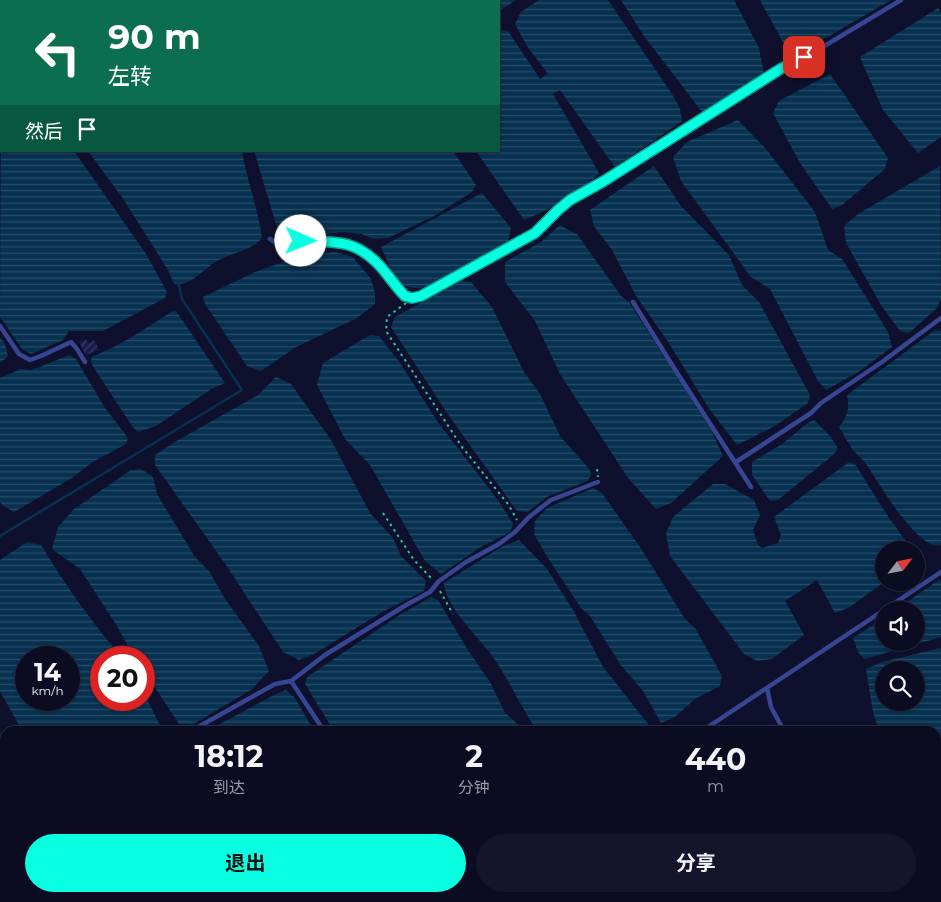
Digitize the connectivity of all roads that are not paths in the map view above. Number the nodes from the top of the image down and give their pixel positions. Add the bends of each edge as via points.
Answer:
1 (901, 0) edge
2 (270, 239) dead end
3 (633, 302) dead end
4 (941, 318) edge
5 (0, 326) edge
6 (85, 362) dead end
7 (736, 462) junction
8 (598, 482) dead end
9 (751, 487) dead end
10 (941, 572) edge
11 (291, 681) junction
12 (767, 688) junction
13 (200, 726) edge
14 (321, 726) edge
15 (710, 726) edge
16 (781, 726) edge

1 - 2 lane via 782,68 570,200 535,233 421,296 405,296 381,267 359,248 342,243 301,241 282,244
3 - 7 lane
4 - 7 lane via 811,413
5 - 6 lane via 19,354 30,360 70,342
7 - 9 lane
8 - 11 lane via 551,500 499,544 466,562 430,592 325,655
10 - 12 lane
11 - 13 lane via 275,684
11 - 14 lane
12 - 15 lane
12 - 16 lane via 771,707

